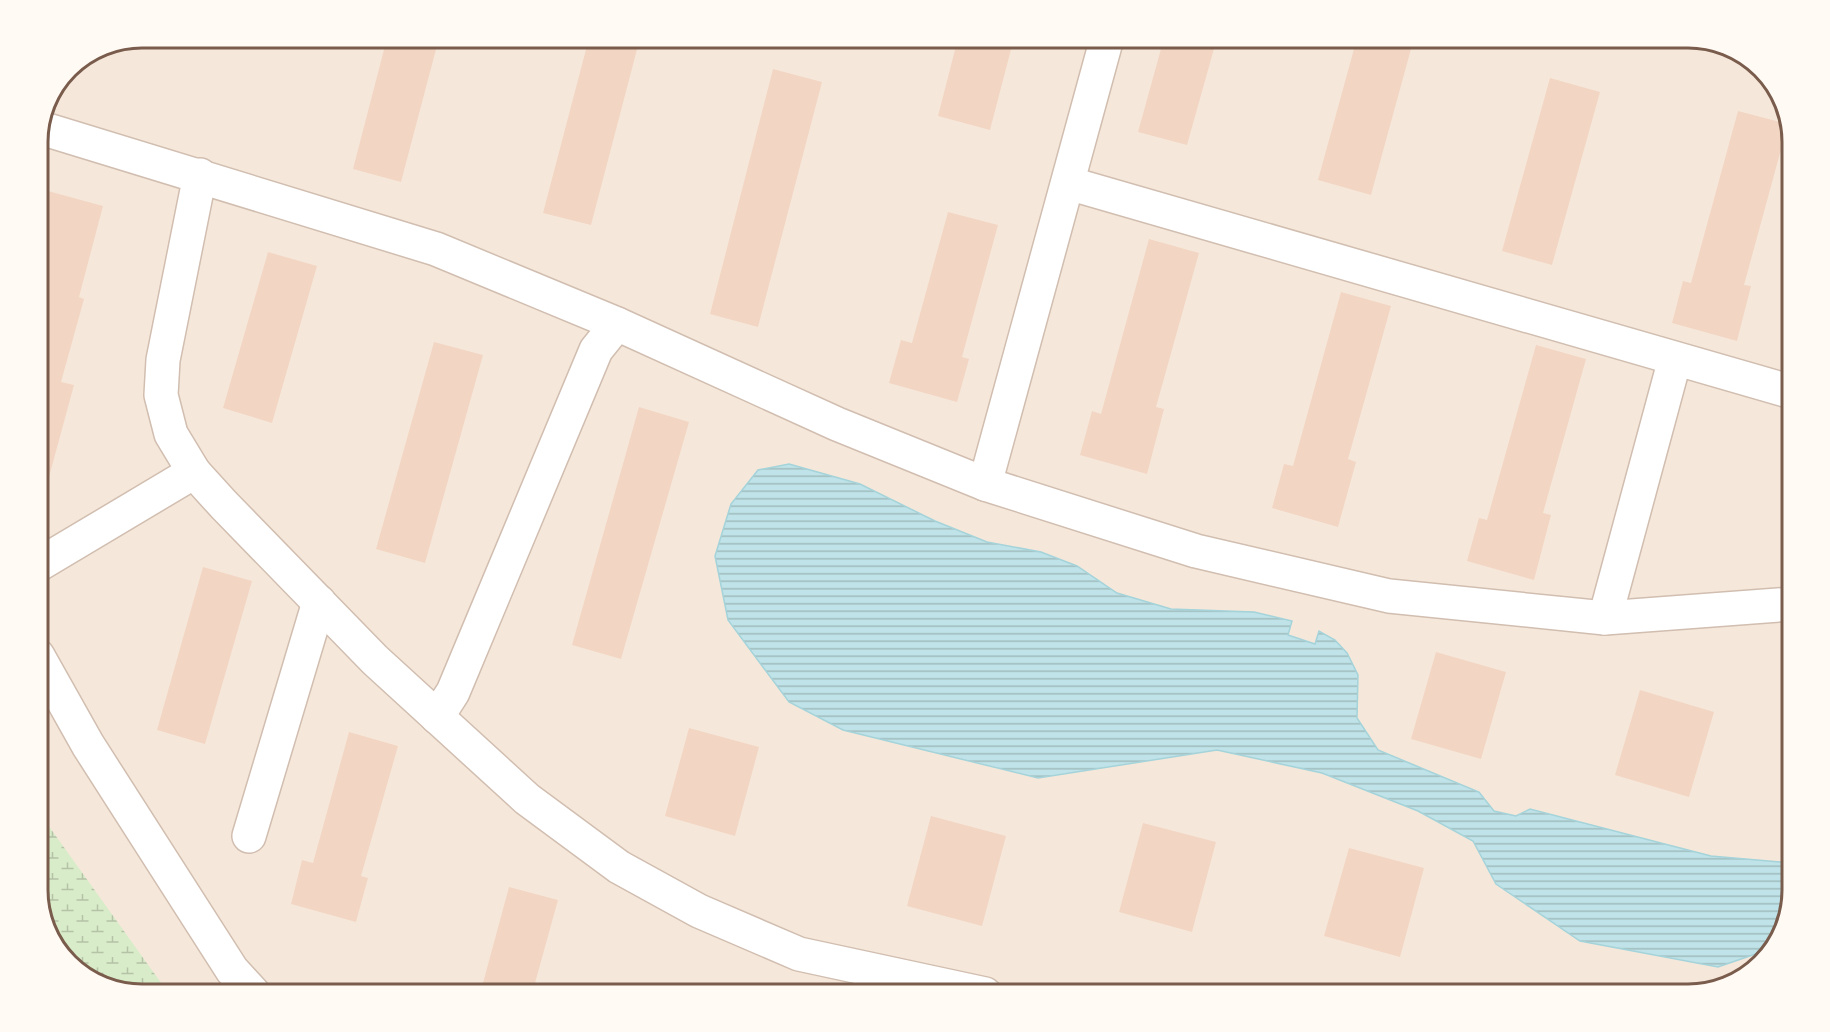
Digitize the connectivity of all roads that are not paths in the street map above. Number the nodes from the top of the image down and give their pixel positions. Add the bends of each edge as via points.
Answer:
1 (1104, 48) edge
2 (49, 130) edge
3 (200, 176) junction
4 (1068, 183) junction
5 (617, 324) junction
6 (1675, 358) junction
7 (1782, 389) edge
8 (194, 472) junction
9 (985, 484) junction
10 (48, 559) edge
11 (319, 602) junction
12 (1782, 605) edge
13 (1605, 618) junction
14 (48, 673) edge
15 (437, 717) junction
16 (249, 836) dead end
17 (245, 984) edge
18 (939, 984) edge

1 - 4 street
2 - 3 street
3 - 5 street via 436,249
3 - 8 street via 163,360 161,395 171,434
4 - 6 street
4 - 9 street
5 - 9 street via 837,424
5 - 15 street via 596,350 453,692
6 - 7 street
6 - 13 street
8 - 10 street
8 - 11 street
9 - 13 street via 1196,551 1389,596
11 - 15 street
11 - 16 street
12 - 13 street
14 - 17 street via 113,784 232,970
15 - 18 street via 545,812 619,867 699,911 800,954

